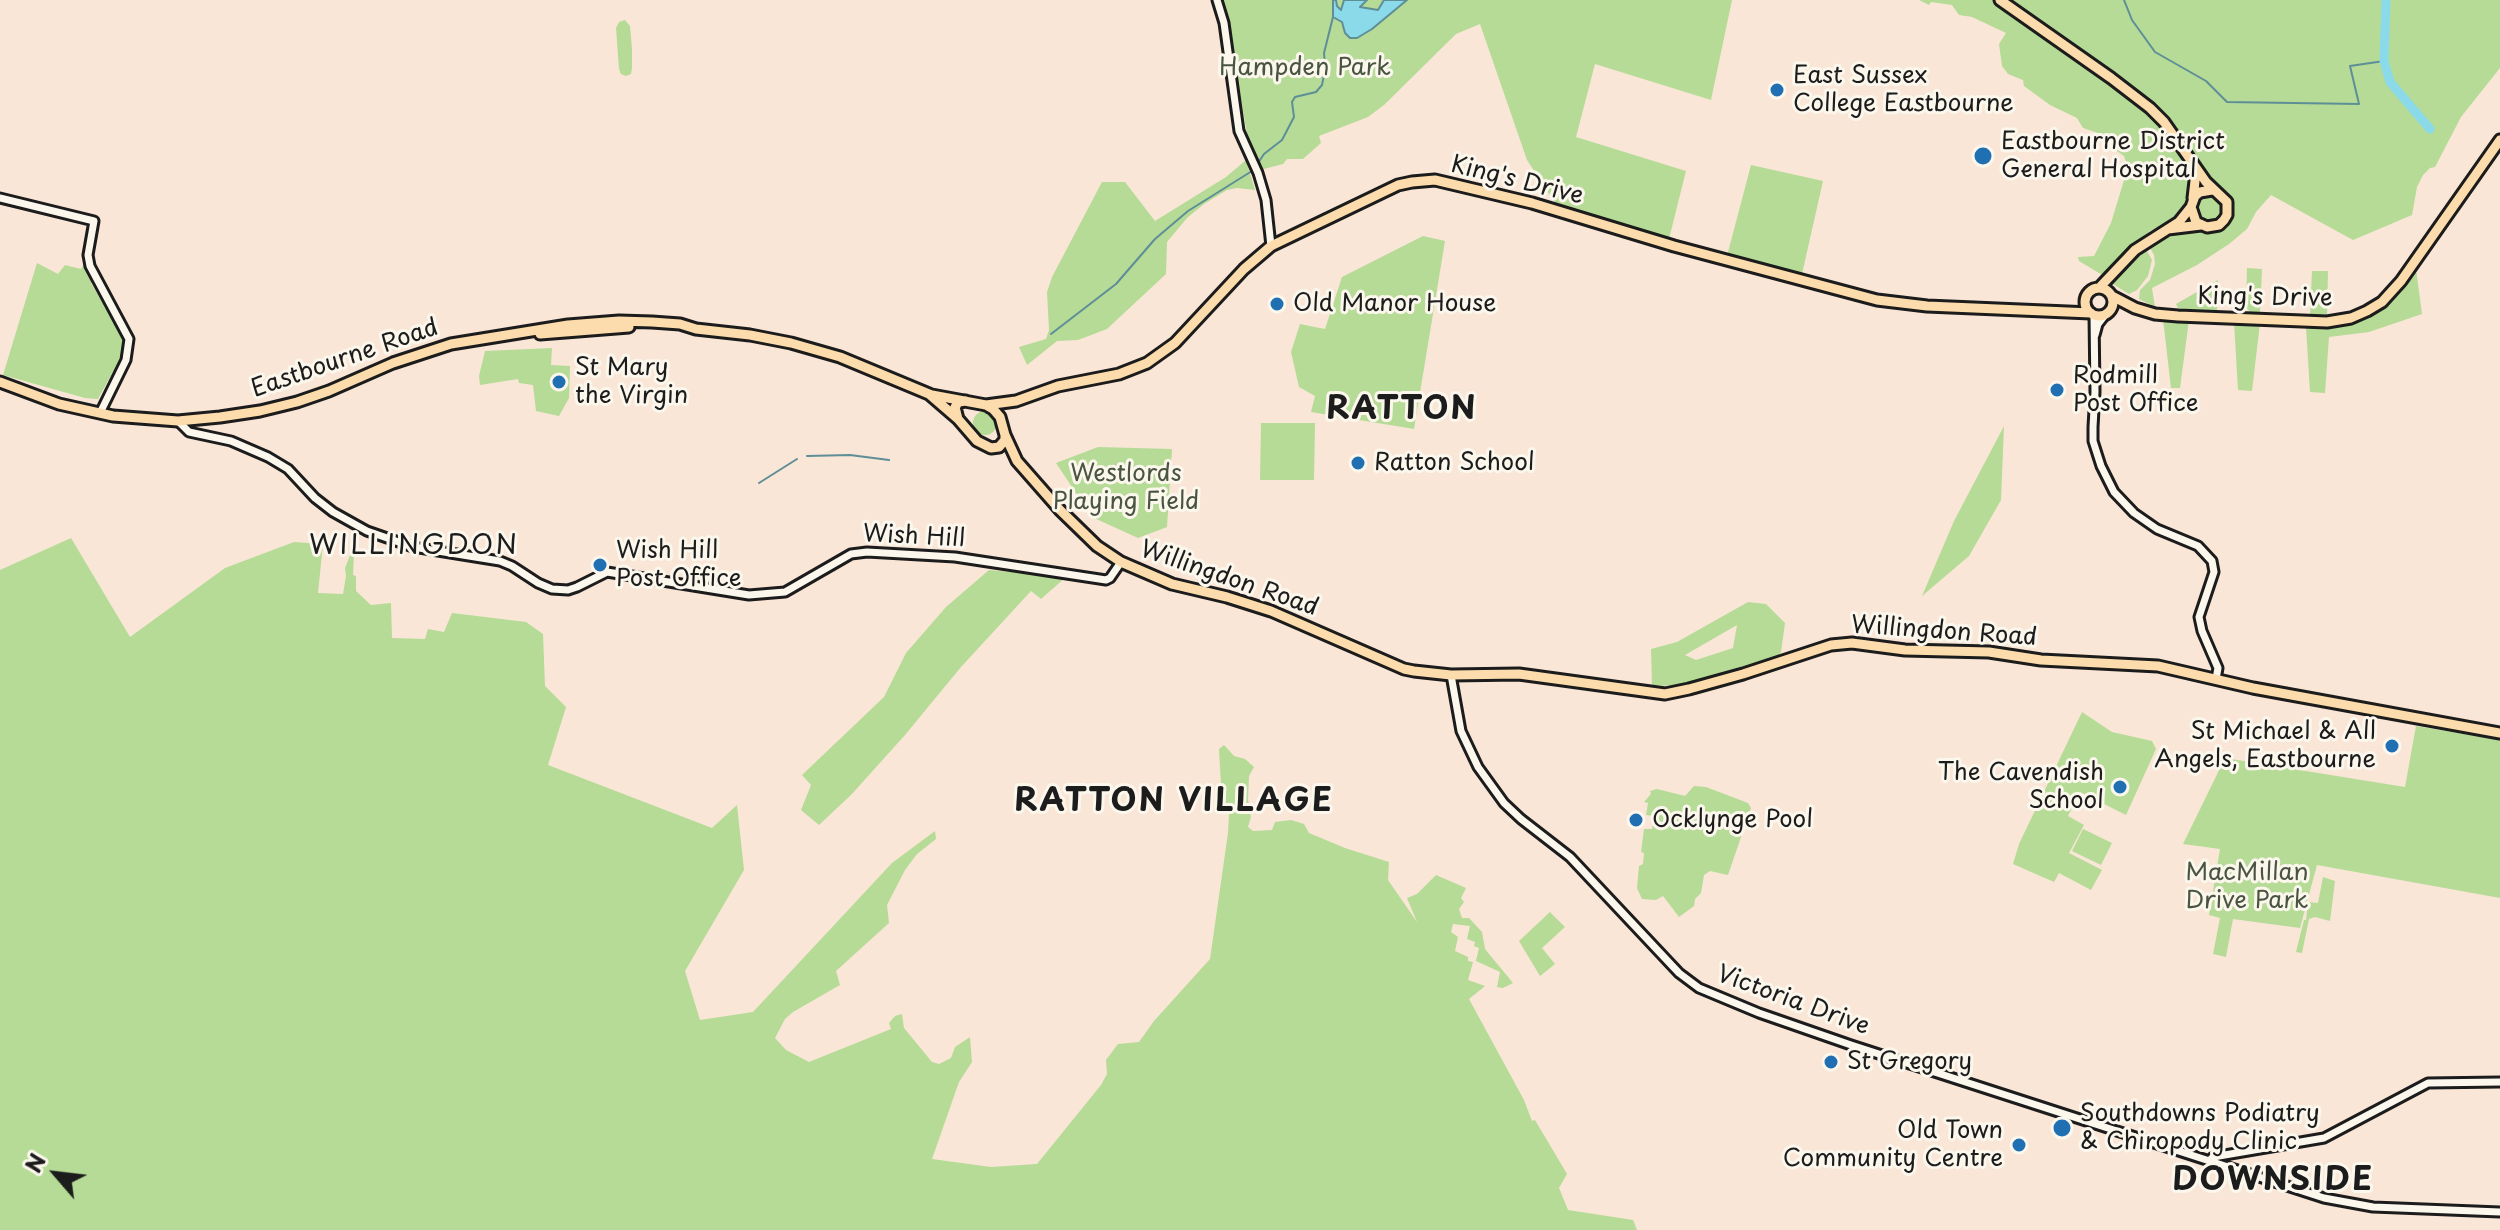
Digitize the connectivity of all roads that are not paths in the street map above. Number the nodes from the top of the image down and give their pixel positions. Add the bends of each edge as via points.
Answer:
1 (1217, 0) edge
2 (2000, 0) edge
3 (2500, 140) edge
4 (2194, 165) junction
5 (2212, 190) junction
6 (0, 198) edge
7 (2191, 204) junction
8 (2201, 225) junction
9 (2165, 229) junction
10 (1271, 246) junction
11 (2111, 276) junction
12 (2099, 288) junction
13 (2111, 295) junction
14 (2086, 298) junction
15 (2135, 308) junction
16 (2064, 312) junction
17 (2092, 314) junction
18 (2107, 314) junction
19 (696, 329) junction
20 (517, 334) junction
21 (2093, 341) junction
22 (0, 382) edge
23 (929, 394) junction
24 (966, 401) junction
25 (1016, 401) junction
26 (986, 405) junction
27 (100, 413) junction
28 (958, 419) junction
29 (178, 421) junction
30 (1004, 429) junction
31 (995, 448) junction
32 (1017, 461) junction
33 (1121, 562) junction
34 (1451, 675) junction
35 (2216, 679) junction
36 (2500, 733) edge
37 (2500, 1082) edge
38 (2210, 1160) junction
39 (2500, 1212) edge

1 - 10 street via 1239,131 1266,200
2 - 4 main road via 2150,108
3 - 15 main road, King's Drive via 2401,281 2367,311 2309,322 2164,315
4 - 5 main road
4 - 7 main road
5 - 7 main road via 2200,192
5 - 8 main road via 2227,202 2227,215 2219,225
6 - 27 street via 94,221 90,266 129,339 126,360
7 - 8 main road via 2193,218
7 - 9 main road via 2184,217
8 - 9 main road
9 - 11 main road
10 - 16 main road, King's Drive via 1398,185 1435,180 1877,300
10 - 25 main road, King's Drive via 1175,343 1147,363
11 - 12 main road
11 - 13 main road
12 - 13 main road
12 - 14 main road
13 - 15 main road, King's Drive
13 - 18 main road
14 - 16 main road
14 - 17 main road
15 - 18 main road, King's Drive
16 - 17 main road, King's Drive
17 - 18 main road
17 - 21 street
18 - 21 street
19 - 20 main road, Eastbourne Road
19 - 20 main road, Eastbourne Road via 619,321
19 - 23 main road via 791,343
20 - 29 main road, Eastbourne Road via 451,344 297,402
21 - 35 street via 2093,441 2105,478 2134,513 2198,546 2215,567 2199,617 2218,668
22 - 27 main road, Eastbourne Road
23 - 24 main road
23 - 28 main road
24 - 26 main road, King's Drive
24 - 28 main road via 955,407
25 - 26 main road, King's Drive
25 - 30 main road via 1004,413
26 - 30 main road, Willingdon Road
27 - 29 main road, Eastbourne Road
28 - 31 main road, Willingdon Road via 977,441
29 - 33 street, Wish Hill via 189,432 231,441 268,457 288,469 321,503 367,531 413,547 500,561 552,589 568,590 607,572 749,595 785,592 851,554 867,552 955,557 1106,580
30 - 31 main road via 1002,444
30 - 32 main road, Willingdon Road
31 - 32 main road, Willingdon Road
32 - 33 main road, Willingdon Road via 1097,546
33 - 34 main road, Willingdon Road via 1172,584 1271,611 1404,669
34 - 35 main road, Willingdon Road via 1519,674 1665,694 1852,643 2143,665
34 - 38 street, Victoria Drive via 1461,731 1504,803 1570,857 1699,988 1851,1045
35 - 36 main road, Willingdon Road
37 - 38 street via 2428,1083 2324,1138
38 - 39 street, Victoria Drive via 2324,1198 2373,1207

